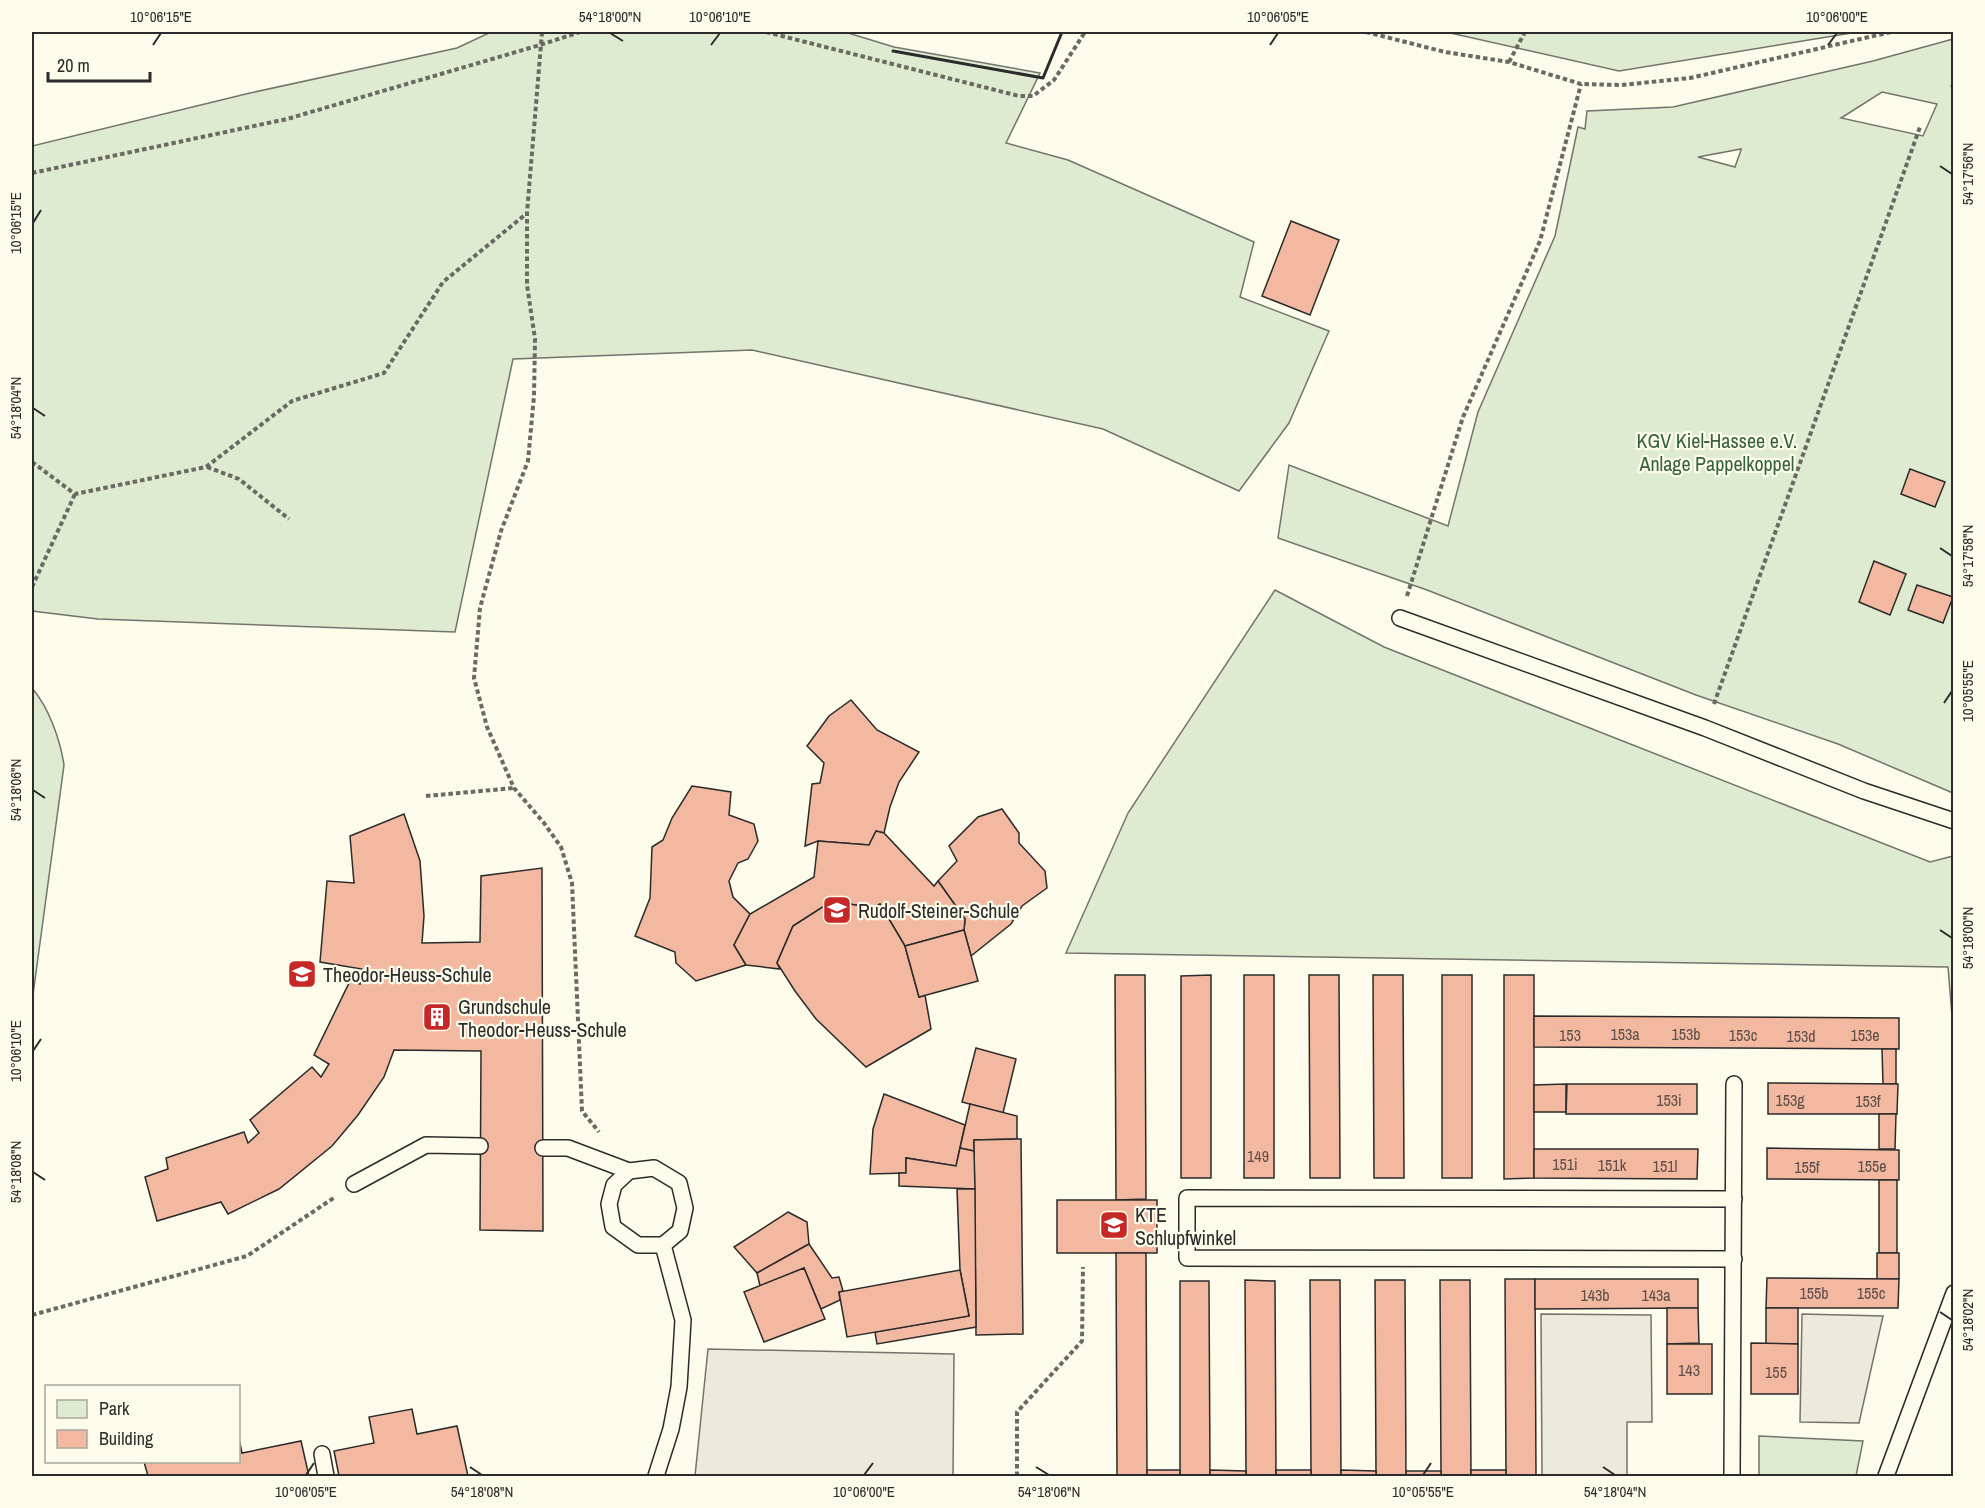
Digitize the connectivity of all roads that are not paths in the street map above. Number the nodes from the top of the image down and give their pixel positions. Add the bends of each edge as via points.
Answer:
1 (1400, 618) road end
2 (1953, 821) edge
3 (1734, 1084) dead end
4 (480, 1146) dead end
5 (543, 1148) dead end
6 (629, 1171) junction
7 (354, 1184) road end
8 (1734, 1199) junction
9 (663, 1245) junction
10 (1734, 1259) junction
11 (1953, 1293) edge
12 (322, 1454) dead end
13 (326, 1476) edge
14 (656, 1476) edge
15 (1732, 1476) edge
16 (1886, 1476) edge

1 - 2 lane
3 - 8 lane
4 - 7 lane via 426,1145
5 - 6 lane via 568,1148
6 - 9 lane via 614,1185 609,1204 613,1227 638,1245
6 - 9 lane via 654,1168 679,1183 685,1208 680,1231
8 - 10 lane
8 - 10 lane via 1187,1198 1187,1258
9 - 14 lane via 682,1320 679,1387
10 - 15 lane
11 - 16 lane
12 - 13 lane

